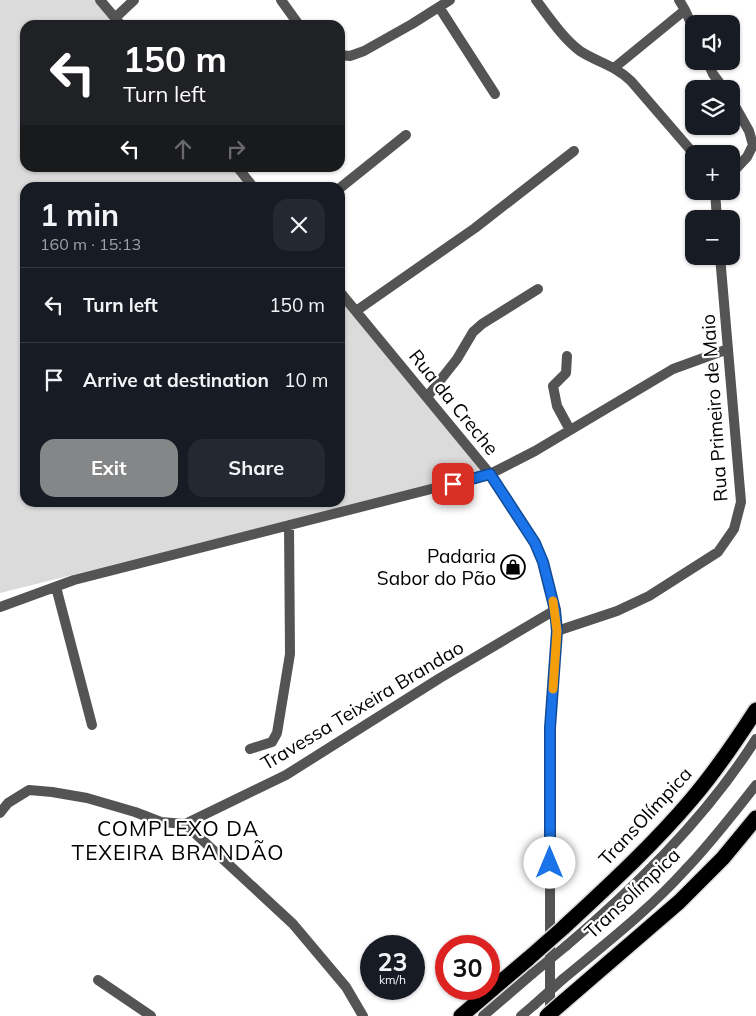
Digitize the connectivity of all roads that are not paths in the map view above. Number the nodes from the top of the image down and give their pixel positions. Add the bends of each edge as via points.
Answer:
1 (100, 0) edge
2 (134, 0) edge
3 (281, 0) edge
4 (450, 0) edge
5 (536, 0) edge
6 (679, 0) edge
7 (439, 7) junction
8 (685, 10) junction
9 (687, 15) edge
10 (116, 20) edge
11 (119, 20) edge
12 (295, 20) edge
13 (345, 56) edge
14 (614, 68) junction
15 (495, 94) dead end
16 (740, 115) edge
17 (406, 135) dead end
18 (686, 145) edge
19 (574, 151) dead end
20 (740, 164) edge
21 (241, 172) edge
22 (249, 182) edge
23 (345, 184) edge
24 (721, 265) edge
25 (538, 289) dead end
26 (345, 298) edge
27 (356, 311) junction
28 (728, 349) junction
29 (567, 356) dead end
30 (427, 397) junction
31 (570, 430) junction
32 (490, 474) junction
33 (289, 525) junction
34 (56, 587) junction
35 (0, 607) edge
36 (555, 610) junction
37 (557, 631) junction
38 (756, 710) edge
39 (92, 725) dead end
40 (756, 739) edge
41 (250, 749) dead end
42 (756, 785) edge
43 (0, 812) edge
44 (756, 818) edge
45 (185, 824) junction
46 (98, 980) dead end
47 (151, 1016) edge
48 (363, 1016) edge
49 (461, 1016) edge
50 (483, 1016) edge
51 (521, 1016) edge
52 (549, 1016) edge

1 - 10 street
2 - 11 street
3 - 12 street
4 - 7 street
5 - 14 street via 572,44
6 - 8 street
7 - 13 street via 364,51
7 - 15 street
8 - 9 street
8 - 14 street
14 - 18 street via 631,81
16 - 20 street via 753,145
17 - 23 street
19 - 27 street via 475,228
21 - 22 street
24 - 28 street, Rua Primeiro de Maio
25 - 30 street via 482,324
26 - 27 street, Rua da Creche
27 - 30 street, Rua da Creche
28 - 31 street via 673,369
28 - 37 street, Rua Primeiro de Maio via 741,502 734,529 718,552 649,596 617,611
29 - 31 street via 566,373 553,386 557,406
30 - 32 street, Rua da Creche
31 - 32 street
32 - 33 street
32 - 36 street, Rua da Creche via 535,543
33 - 34 street
33 - 41 street via 290,654 277,733 272,742
34 - 35 street
34 - 39 street
36 - 37 street, Rua da Creche
36 - 45 street, Travessa Teixeira Brandao via 286,774
37 - 52 street, Rua da Creche via 550,728
38 - 49 highway, TransOlímpica, bridge via 691,800 611,883
40 - 50 street, Transolímpica, bridge via 679,839 566,946
42 - 51 street, Transolímpica, bridge via 684,872
43 - 45 street via 29,790 87,798 161,822
44 - 52 highway, TransOlímpica, bridge via 723,858 679,902
45 - 48 street via 292,924 346,987
46 - 47 street

